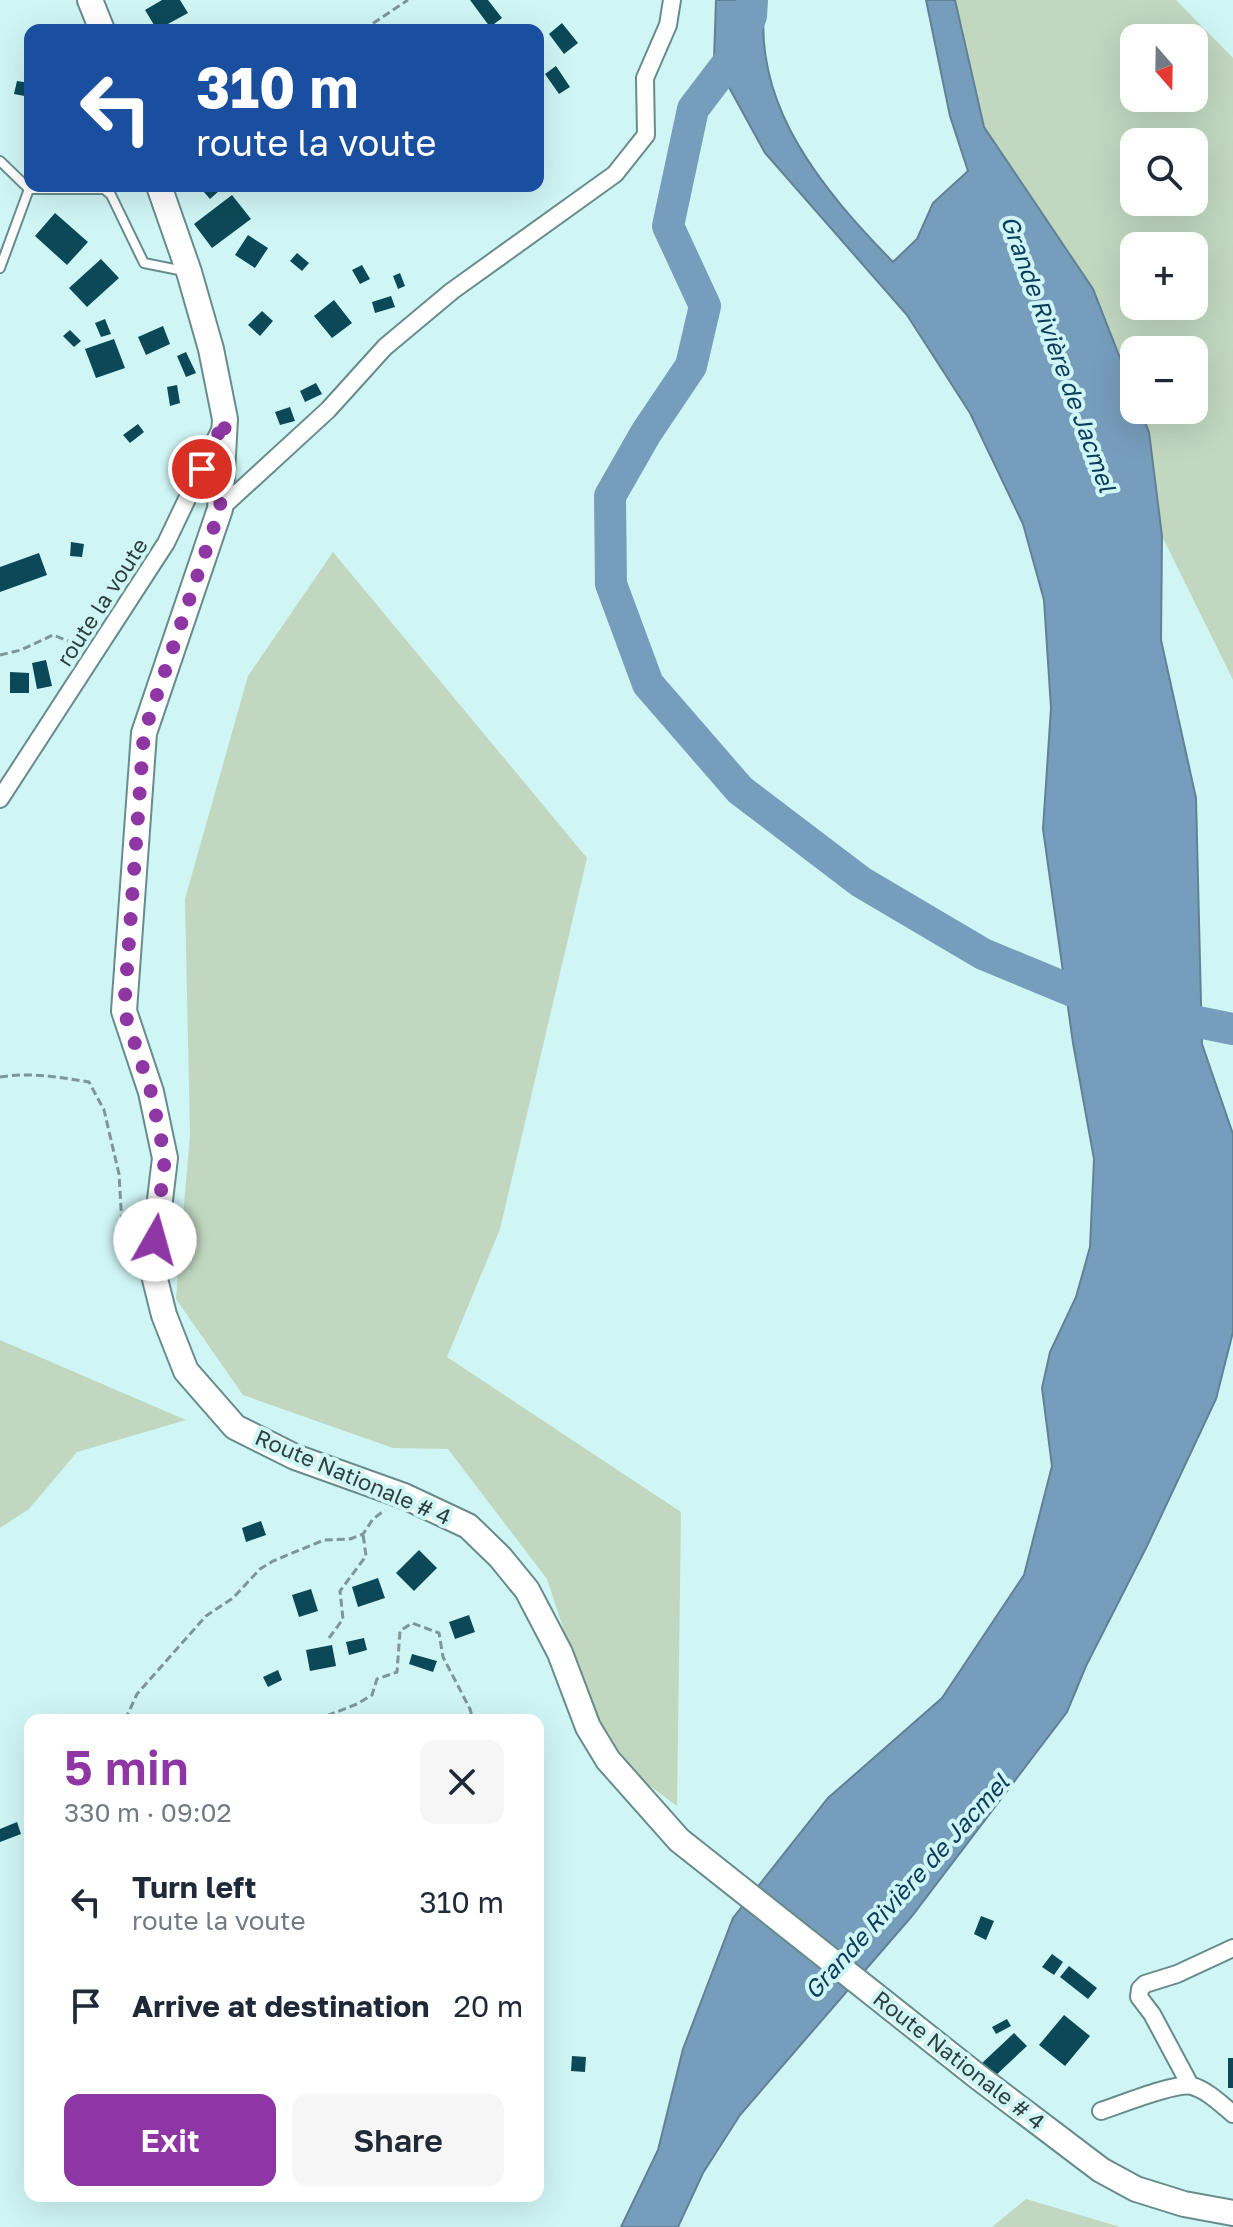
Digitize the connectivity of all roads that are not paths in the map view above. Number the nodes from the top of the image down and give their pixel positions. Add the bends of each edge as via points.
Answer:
1 (90, 0) edge
2 (672, 0) edge
3 (100, 24) edge
4 (0, 161) edge
5 (24, 184) edge
6 (28, 192) edge
7 (108, 192) edge
8 (161, 192) edge
9 (0, 268) edge
10 (189, 272) junction
11 (225, 419) junction
12 (220, 509) junction
13 (0, 799) edge
14 (1233, 1948) edge
15 (1190, 2085) junction
16 (1101, 2111) dead end
17 (1233, 2114) edge
18 (1233, 2213) edge

1 - 3 main road
2 - 12 street via 668,25 645,78 646,135 615,174 452,291 385,347 328,410
4 - 5 lane
6 - 9 lane
7 - 10 lane via 144,263
8 - 10 main road, Route Nationale # 4
10 - 11 main road, Route Nationale # 4
11 - 12 main road, Route Nationale # 4
11 - 13 street, route la voute via 166,543
12 - 18 main road, Route Nationale # 4 via 144,733 124,1011 151,1092 165,1158 152,1267 186,1371 235,1427 295,1457 404,1496 468,1526 527,1590 608,1760 679,1840 1101,2170 1136,2189
14 - 15 street via 1140,1989 1139,1997
15 - 16 street
15 - 17 street

